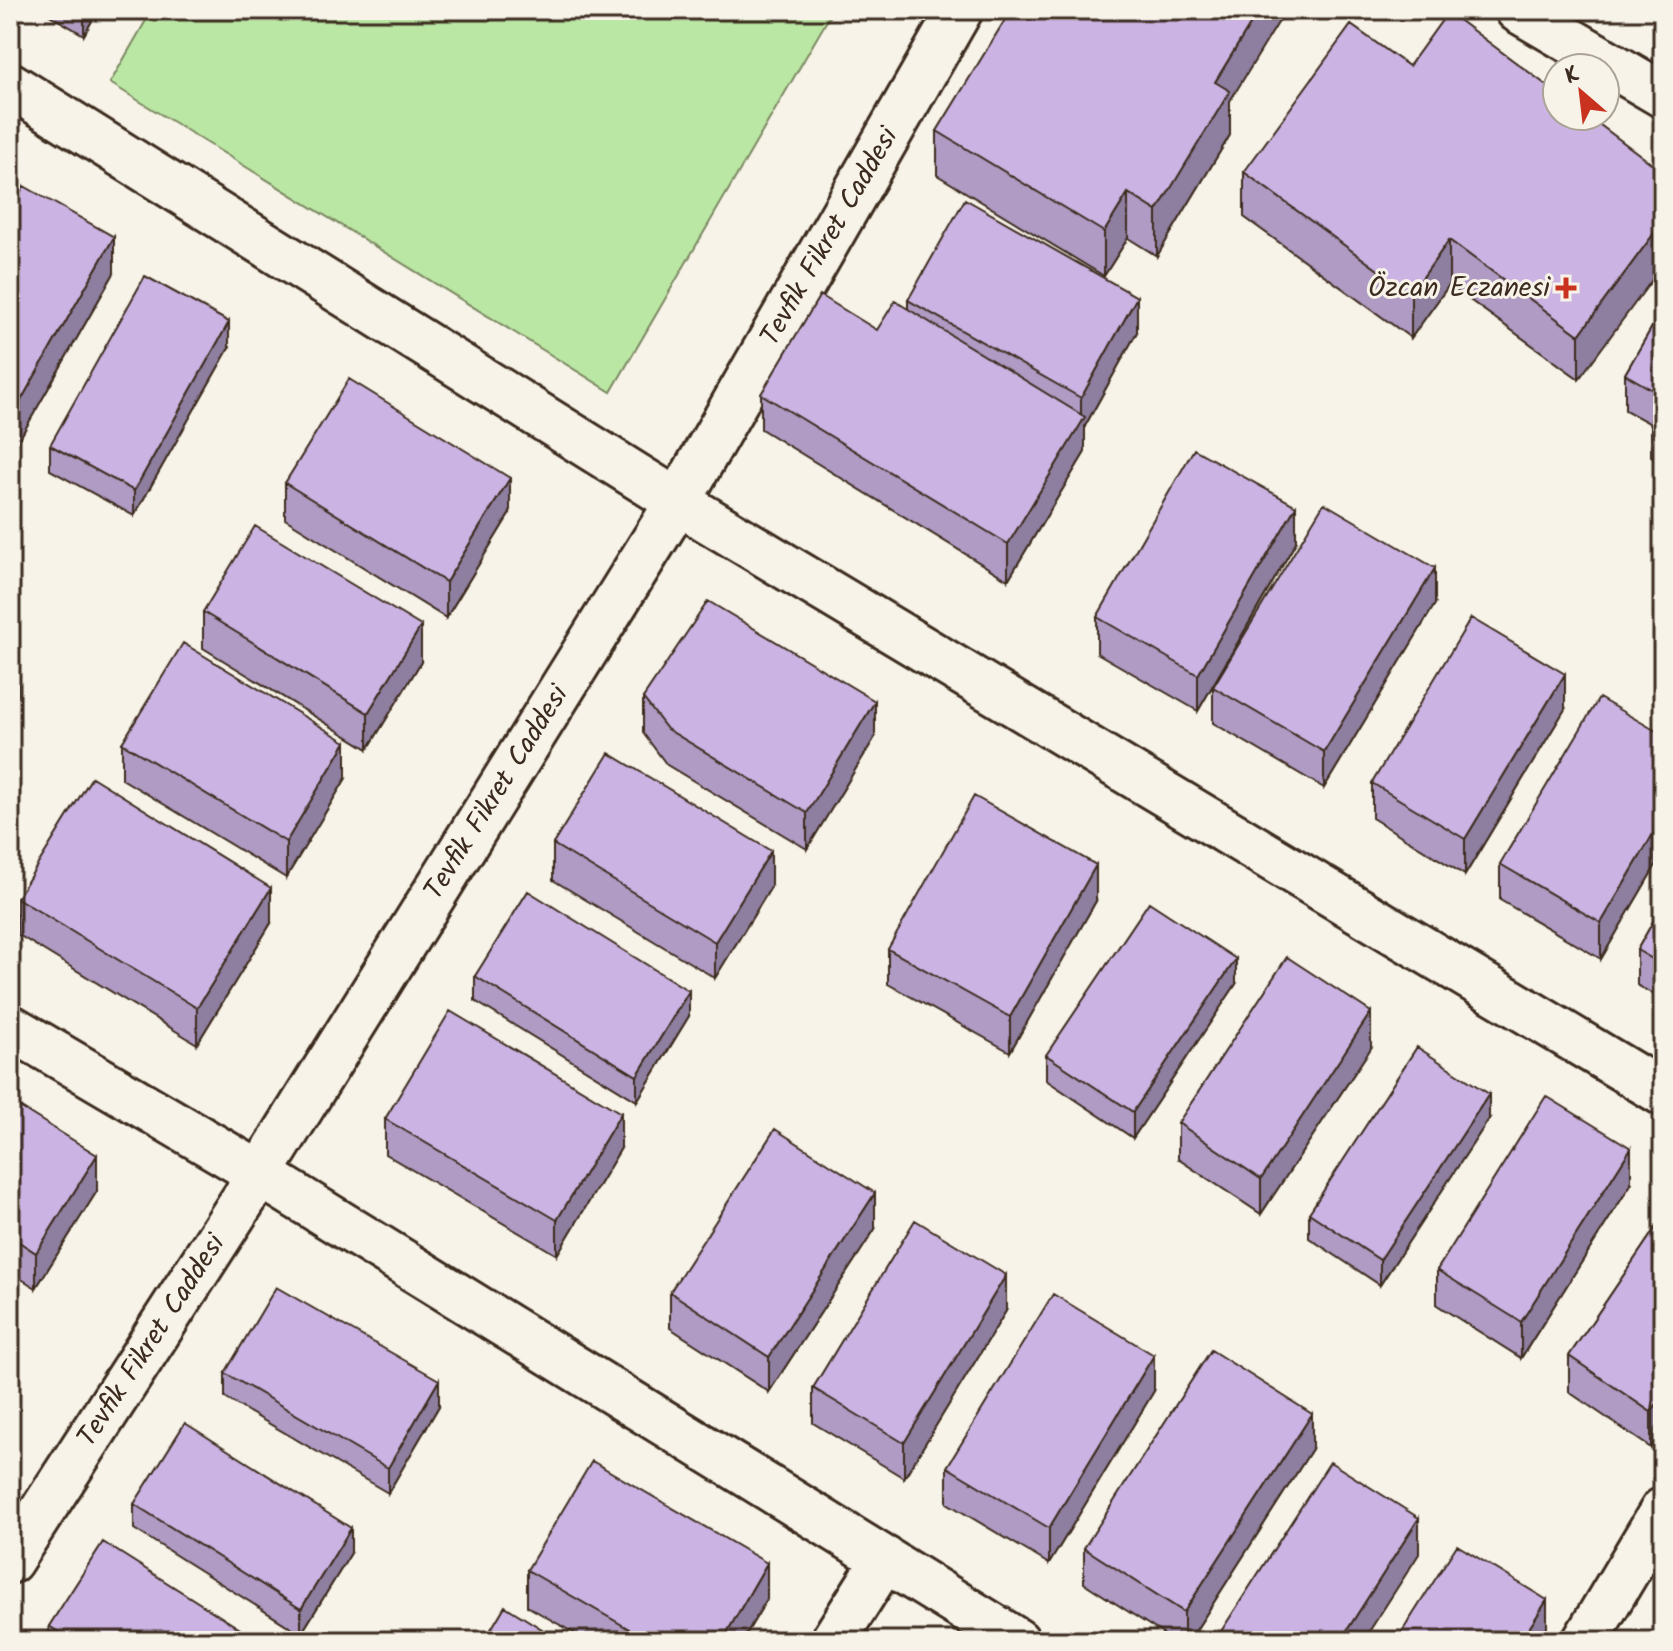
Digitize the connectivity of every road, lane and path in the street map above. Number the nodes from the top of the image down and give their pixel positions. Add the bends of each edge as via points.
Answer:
1 (960, 10) edge
2 (1518, 10) edge
3 (10, 85) edge
4 (1663, 95) edge
5 (678, 502) junction
6 (10, 1027) edge
7 (1663, 1093) edge
8 (260, 1174) junction
9 (1663, 1510) edge
10 (885, 1559) junction
11 (10, 1561) edge
12 (833, 1641) edge
13 (1017, 1641) edge
14 (1585, 1641) edge

1 - 5 street, Tevfik Fikret Caddesi
2 - 4 street
3 - 5 street
5 - 7 street
5 - 8 street, Tevfik Fikret Caddesi
6 - 8 street
8 - 10 street
8 - 11 street, Tevfik Fikret Caddesi
9 - 14 street
10 - 12 street
10 - 13 street

